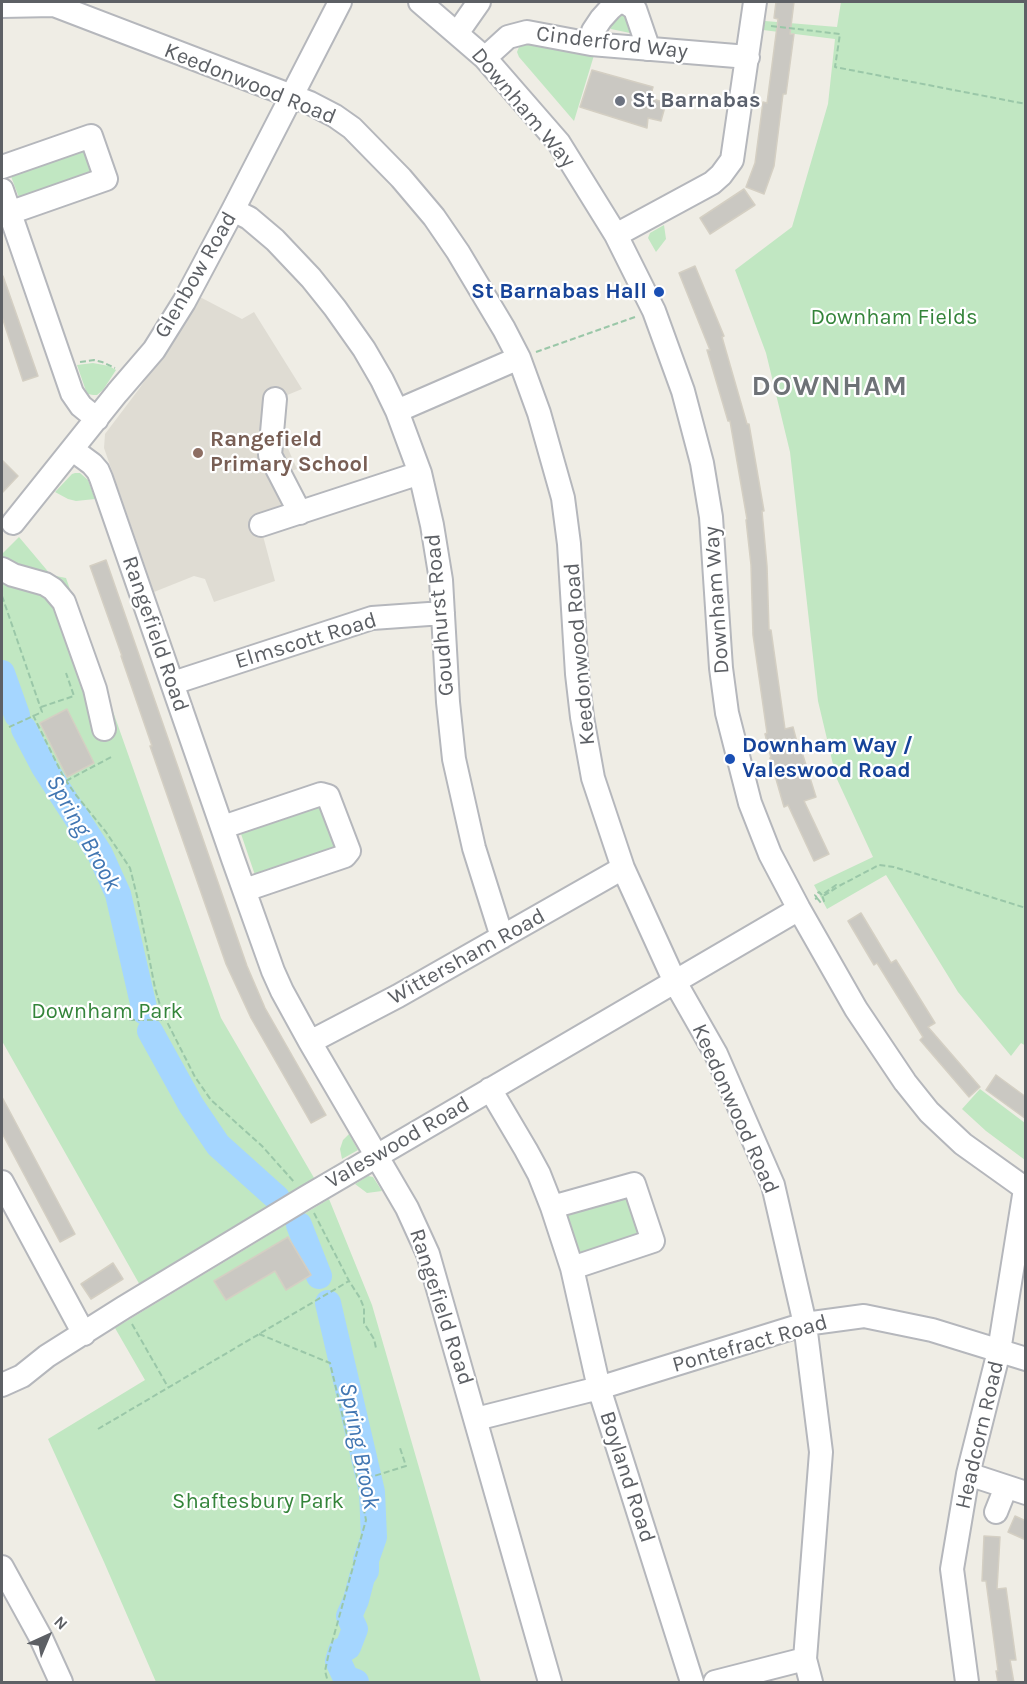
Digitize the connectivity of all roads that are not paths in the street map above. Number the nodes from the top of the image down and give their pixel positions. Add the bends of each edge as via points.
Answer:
1 (340, 2) edge
2 (420, 2) edge
3 (479, 2) edge
4 (2, 6) edge
5 (753, 12) edge
6 (458, 32) junction
7 (591, 44) junction
8 (646, 49) junction
9 (748, 57) junction
10 (485, 58) junction
11 (291, 96) junction
12 (2, 167) edge
13 (2, 190) edge
14 (233, 210) junction
15 (9, 213) junction
16 (616, 235) junction
17 (519, 358) junction
18 (274, 399) dead end
19 (397, 411) junction
20 (97, 419) junction
21 (73, 450) junction
22 (420, 474) junction
23 (300, 513) junction
24 (6, 525) edge
25 (261, 525) dead end
26 (2, 569) edge
27 (443, 613) junction
28 (173, 683) junction
29 (104, 729) dead end
30 (223, 827) junction
31 (623, 868) junction
32 (245, 890) junction
33 (808, 904) junction
34 (502, 937) junction
35 (675, 982) junction
36 (310, 1042) junction
37 (490, 1089) junction
38 (376, 1156) junction
39 (2, 1182) edge
40 (1025, 1189) edge
41 (552, 1207) junction
42 (572, 1268) junction
43 (805, 1324) junction
44 (84, 1334) junction
45 (999, 1352) junction
46 (1026, 1359) edge
47 (2, 1385) edge
48 (599, 1388) junction
49 (476, 1419) junction
50 (968, 1474) junction
51 (1009, 1499) edge
52 (2, 1567) edge
53 (806, 1659) junction
54 (61, 1683) edge
55 (550, 1683) edge
56 (692, 1683) edge
57 (715, 1683) edge
58 (811, 1683) edge
59 (967, 1683) edge

1 - 11 street, Glenbow Road
2 - 6 street, Downham Way
3 - 6 street
4 - 11 street, Keedonwood Road via 54,5
5 - 9 street
6 - 10 street, Downham Way
7 - 8 street, Cinderford Way
7 - 8 street via 601,19 621,2 634,9
7 - 10 street, Cinderford Way via 527,32 508,37
8 - 9 street, Cinderford Way
9 - 16 street via 735,149 727,169 712,183
10 - 16 street, Downham Way via 559,143
11 - 14 street, Glenbow Road
11 - 17 street, Keedonwood Road via 352,128 401,178 458,252
12 - 15 street via 90,136 106,179
13 - 15 street
14 - 19 street, Goudhurst Road via 275,240 311,278 364,350
14 - 20 street, Glenbow Road via 154,350
15 - 20 street via 72,393
16 - 33 street, Downham Way via 654,311 683,391 702,464 711,518 727,713 750,803 770,854
17 - 19 street
17 - 31 street, Keedonwood Road via 563,498 582,717 593,778
18 - 23 street via 270,455
19 - 22 street, Goudhurst Road
20 - 21 street, Glenbow Road
21 - 24 street, Glenbow Road
21 - 28 street, Rangefield Road via 98,471
22 - 23 street
22 - 27 street, Goudhurst Road via 432,525
23 - 25 street
26 - 29 street via 45,584 64,602 95,689
27 - 28 street, Elmscott Road via 372,618
27 - 34 street, Goudhurst Road via 454,759 474,848
28 - 30 street, Rangefield Road
30 - 32 street, Rangefield Road
30 - 32 street via 321,794 328,796 349,851 345,856
31 - 34 street, Wittersham Road
31 - 35 street, Keedonwood Road
32 - 36 street, Rangefield Road via 273,971
33 - 35 street, Valeswood Road
33 - 40 street, Downham Way via 856,1009 904,1082 963,1144
34 - 36 street, Wittersham Road
35 - 37 street, Valeswood Road
35 - 43 street, Keedonwood Road via 716,1054 772,1185
36 - 38 street, Rangefield Road
37 - 38 street, Valeswood Road
37 - 41 street, Boyland Road via 539,1174
38 - 44 street, Valeswood Road
38 - 49 street, Rangefield Road via 407,1208 428,1254
39 - 44 street
40 - 45 street, Headcorn Road
41 - 42 street, Boyland Road
41 - 42 street via 634,1184 653,1241
42 - 48 street, Boyland Road
43 - 45 street, Pontefract Road via 864,1316 932,1330
43 - 48 street, Pontefract Road
43 - 53 street, Keedonwood Road via 821,1452
44 - 47 street, Valeswood Road
45 - 46 street, Pontefract Road
45 - 50 street, Headcorn Road
48 - 49 street, Pontefract Road
48 - 56 street, Boyland Road
49 - 55 street, Rangefield Road
50 - 51 street
50 - 59 street, Headcorn Road via 952,1569
52 - 54 street
53 - 57 street
53 - 58 street, Keedonwood Road

